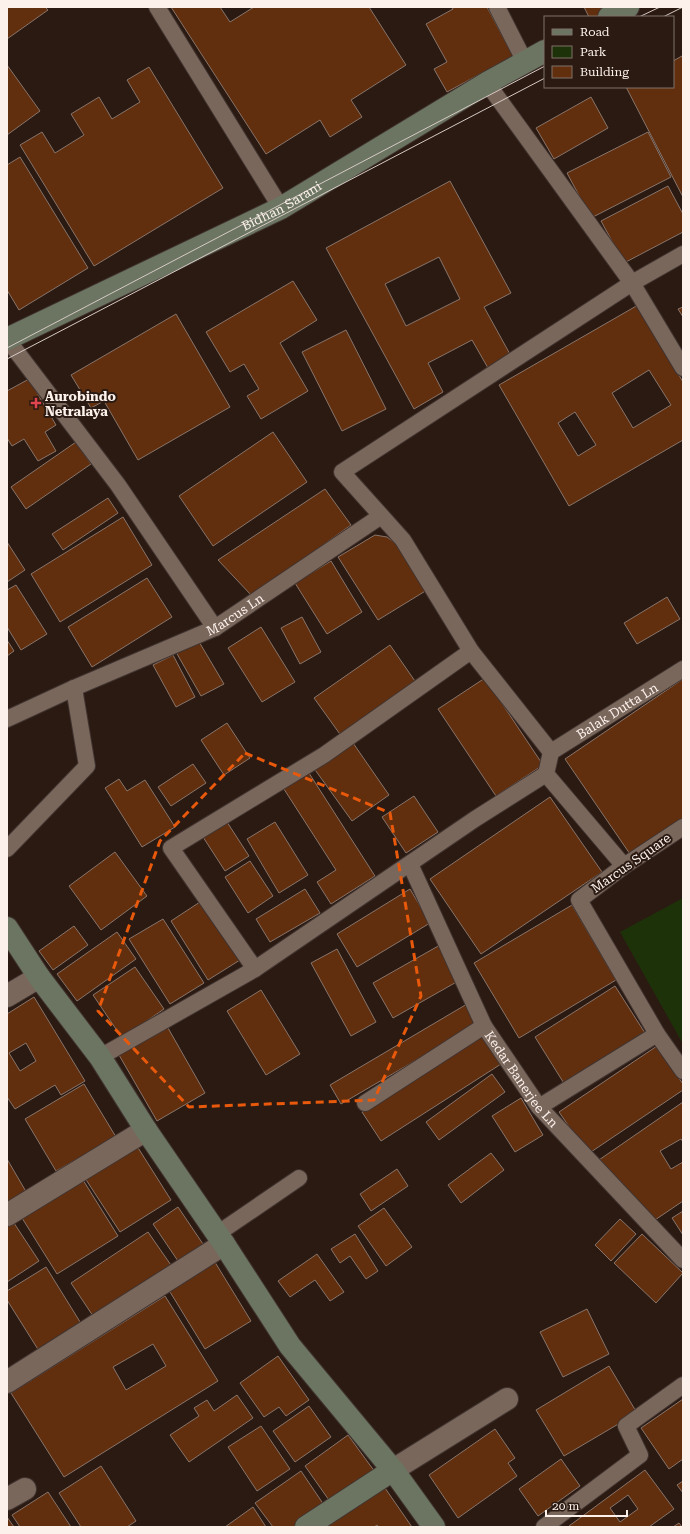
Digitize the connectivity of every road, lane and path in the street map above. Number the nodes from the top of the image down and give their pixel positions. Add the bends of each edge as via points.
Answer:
1 (157, 7) edge
2 (497, 7) edge
3 (628, 7) edge
4 (611, 16) edge
5 (544, 52) edge
6 (525, 62) junction
7 (486, 83) junction
8 (281, 208) junction
9 (683, 254) edge
10 (632, 283) junction
11 (7, 339) edge
12 (683, 368) edge
13 (381, 516) junction
14 (215, 628) junction
15 (471, 651) junction
16 (683, 669) edge
17 (74, 688) junction
18 (7, 719) edge
19 (551, 752) junction
20 (546, 774) junction
21 (683, 827) edge
22 (7, 849) edge
23 (410, 864) junction
24 (624, 866) junction
25 (7, 928) edge
26 (254, 969) junction
27 (39, 977) junction
28 (7, 996) edge
29 (484, 1026) junction
30 (657, 1034) junction
31 (100, 1057) junction
32 (683, 1072) edge
33 (365, 1103) dead end
34 (539, 1107) junction
35 (146, 1130) junction
36 (299, 1178) dead end
37 (7, 1215) edge
38 (220, 1239) junction
39 (683, 1260) edge
40 (7, 1382) edge
41 (683, 1385) edge
42 (507, 1399) dead end
43 (393, 1470) junction
44 (306, 1527) edge
45 (434, 1527) edge
46 (544, 1527) edge

1 - 8 lane
2 - 6 lane
3 - 4 street
5 - 6 street, Bidhan Sarani
6 - 7 street, Bidhan Sarani
7 - 8 street, Bidhan Sarani
7 - 10 lane
8 - 11 street, Bidhan Sarani
9 - 10 lane
10 - 12 lane
10 - 13 lane via 342,472
11 - 14 lane via 118,485
13 - 14 lane, Marcus Ln
13 - 15 lane via 403,540
14 - 17 lane, Marcus Ln
15 - 19 lane
15 - 26 lane via 324,754 171,848
16 - 19 lane, Balak Dutta Ln
17 - 18 lane, Marcus Ln
17 - 22 lane via 87,766
19 - 20 lane
20 - 23 lane
20 - 24 lane
21 - 24 lane, Marcus Square
23 - 26 lane
23 - 29 lane, Kedar Banerjee Ln
24 - 30 lane, Marcus Square via 579,900
25 - 27 street
26 - 31 lane
27 - 28 street
27 - 31 street
29 - 33 lane
29 - 34 lane, Kedar Banerjee Ln
30 - 32 lane
30 - 34 lane
31 - 35 street
34 - 39 lane, Kedar Banerjee Ln
35 - 37 street
35 - 38 street
36 - 38 lane
38 - 40 street
38 - 43 street via 290,1346
41 - 46 lane via 626,1426 640,1455
42 - 43 street
43 - 44 street
43 - 45 street

